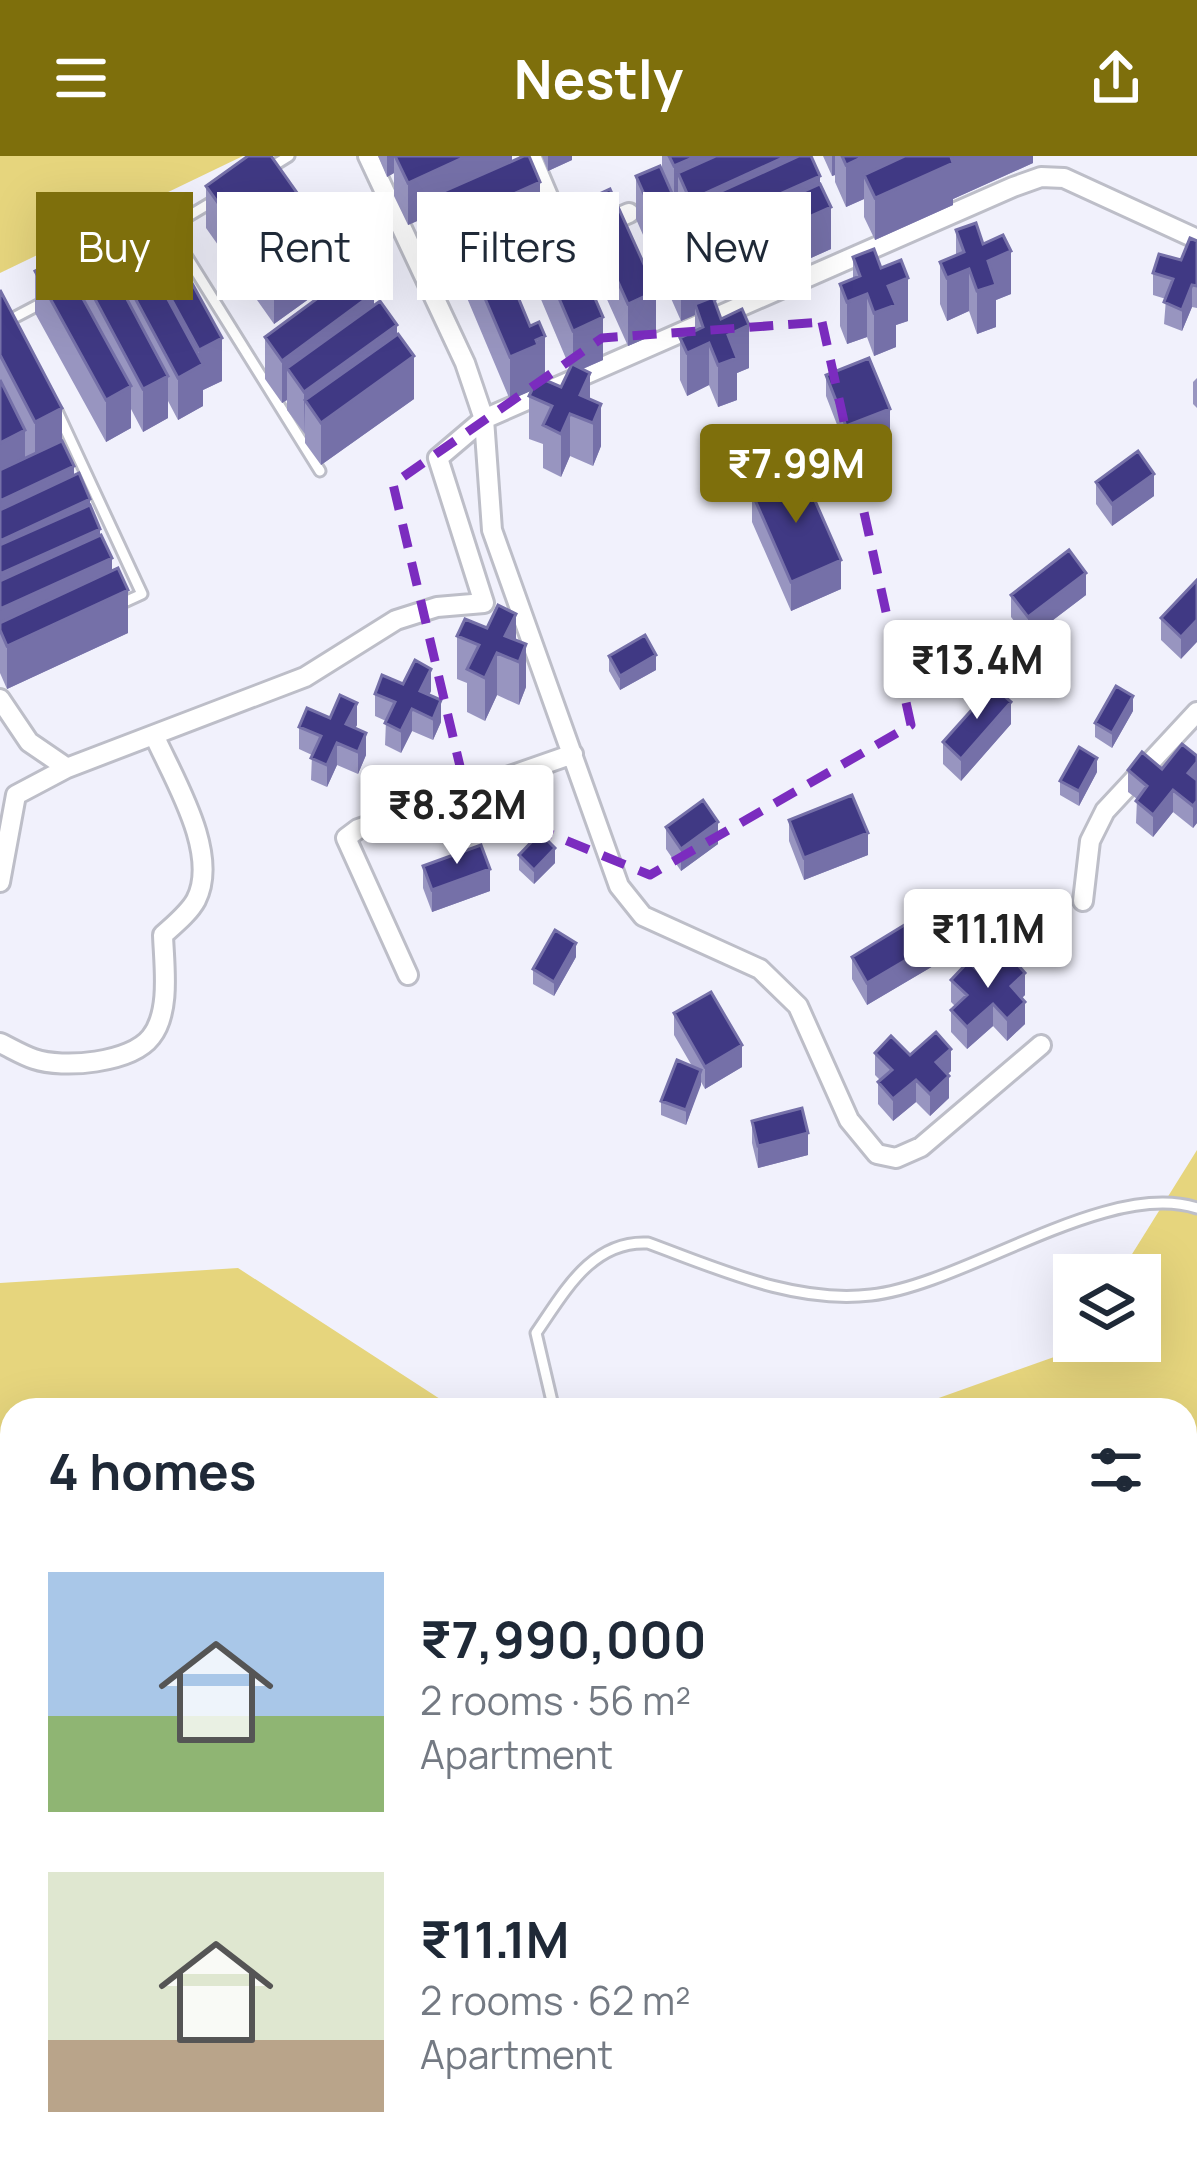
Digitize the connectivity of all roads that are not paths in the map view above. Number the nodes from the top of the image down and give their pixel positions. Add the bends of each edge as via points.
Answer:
1 (289, 156) edge
2 (368, 156) edge
3 (531, 156) edge
4 (249, 180) edge
5 (546, 192) edge
6 (628, 213) dead end
7 (619, 219) edge
8 (1197, 238) edge
9 (193, 267) edge
10 (47, 300) edge
11 (13, 320) junction
12 (0, 325) edge
13 (22, 340) edge
14 (270, 351) edge
15 (253, 364) junction
16 (52, 402) edge
17 (484, 419) junction
18 (82, 464) junction
19 (320, 471) dead end
20 (61, 474) edge
21 (98, 502) junction
22 (79, 511) edge
23 (114, 534) junction
24 (95, 542) edge
25 (128, 563) junction
26 (107, 573) edge
27 (102, 613) edge
28 (0, 699) edge
29 (1197, 712) edge
30 (154, 735) junction
31 (573, 754) junction
32 (67, 768) junction
33 (0, 882) edge
34 (1083, 901) dead end
35 (408, 975) dead end
36 (0, 1042) edge
37 (1041, 1045) dead end
38 (1197, 1208) edge
39 (551, 1398) edge

1 - 4 lane
2 - 17 street
3 - 5 street
6 - 7 street
8 - 17 street via 1088,186 1041,177
9 - 15 lane
10 - 11 lane
11 - 12 lane
11 - 13 lane
14 - 15 lane
15 - 19 lane
16 - 18 lane
17 - 30 street via 438,458 484,603 396,620 305,676
17 - 31 street via 492,530
18 - 20 lane
18 - 21 lane
21 - 22 lane
21 - 23 lane
23 - 24 lane
23 - 25 lane
25 - 26 lane
25 - 27 lane via 142,594
28 - 32 street via 29,742
29 - 34 street via 1105,811 1090,841
30 - 32 street
30 - 36 street via 202,856 203,878 196,901 164,935 160,1019 151,1039 113,1057 67,1062 37,1060
31 - 35 street via 346,838
31 - 37 street via 619,886 643,916 760,970 798,1006 849,1120 877,1154 896,1158 921,1147
32 - 33 street via 16,795
38 - 39 lane via 1138,1206 910,1285 846,1297 790,1291 624,1242 571,1282 536,1333

